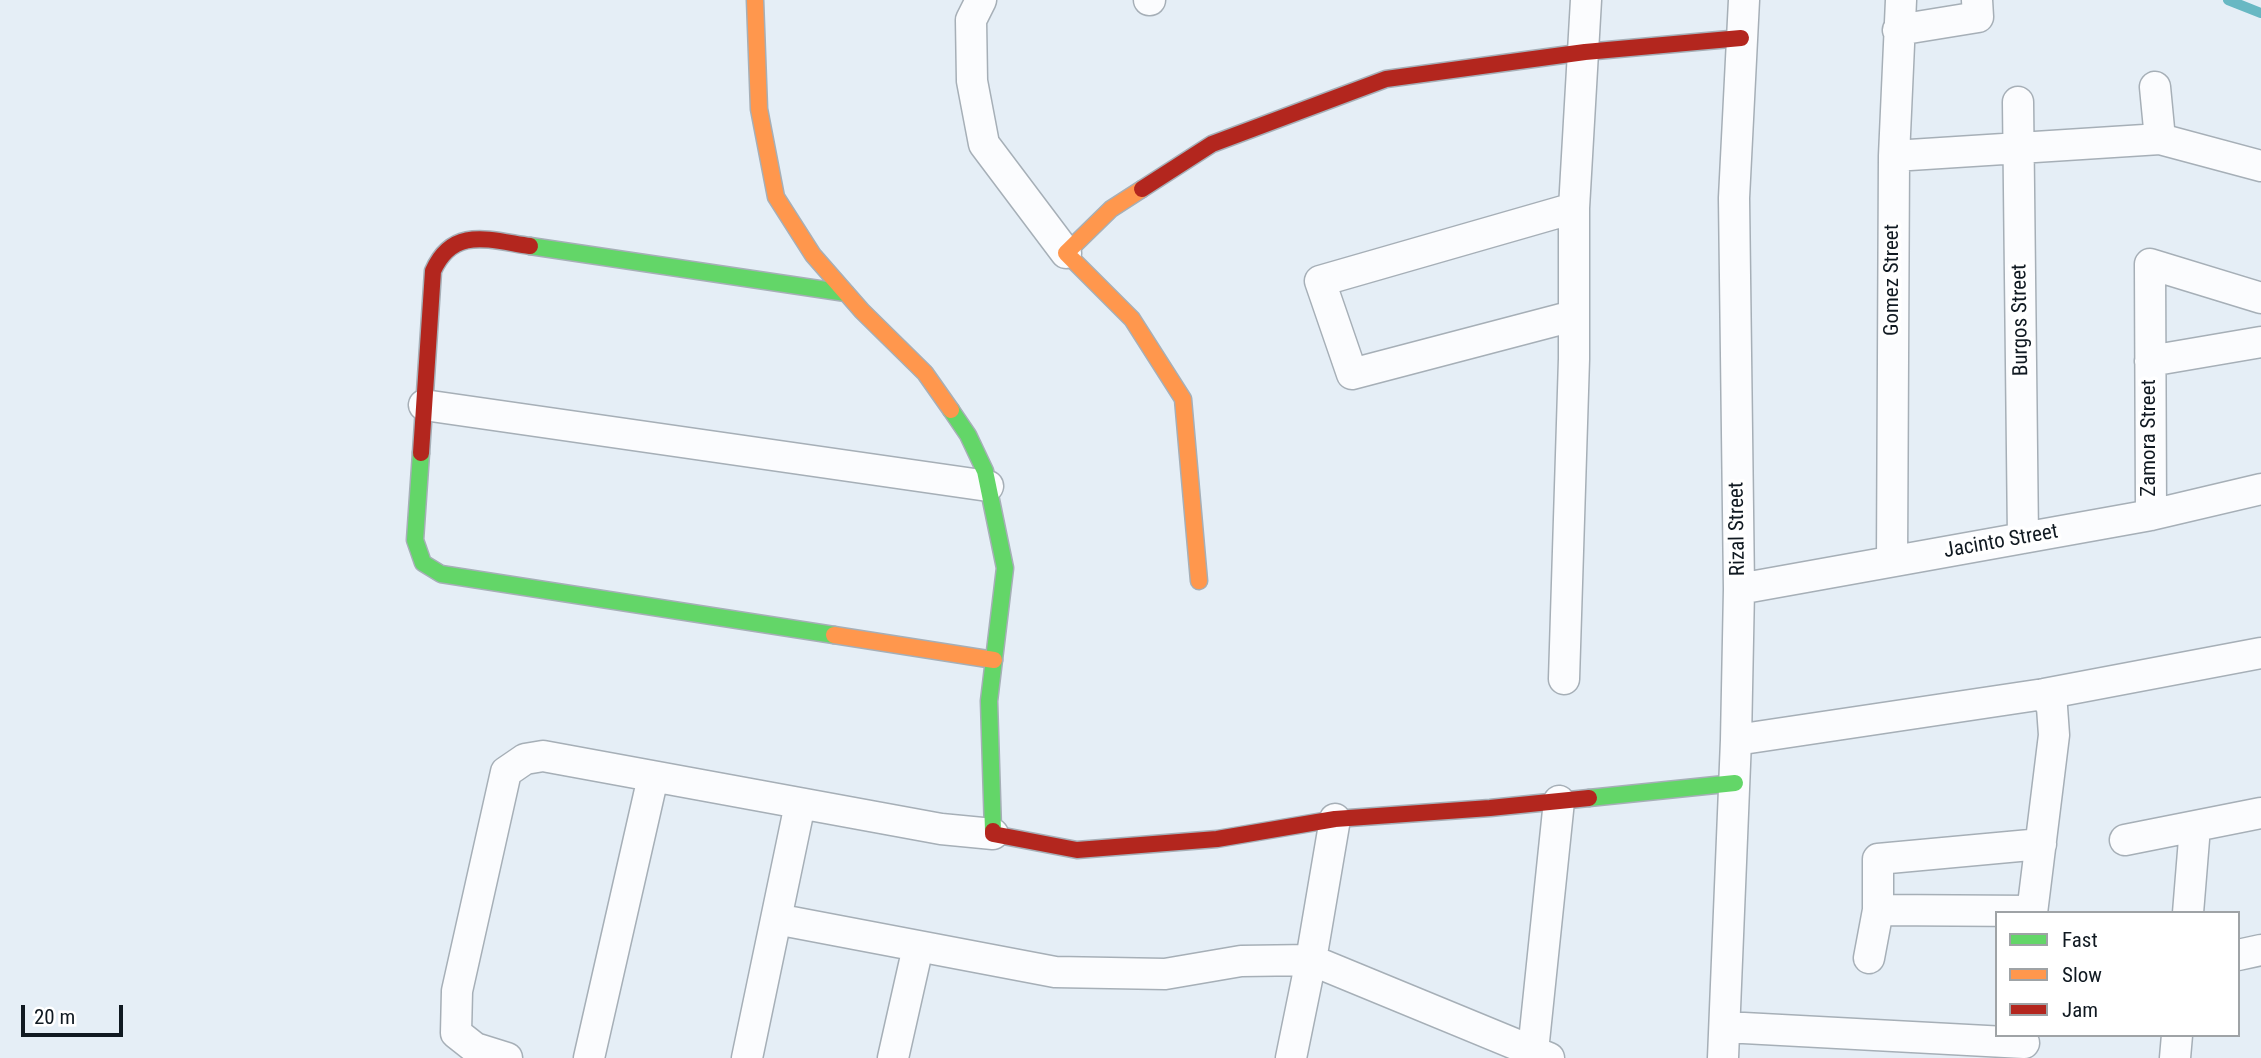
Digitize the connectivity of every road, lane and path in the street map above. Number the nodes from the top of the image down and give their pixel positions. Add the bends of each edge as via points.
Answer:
1 (755, 0) edge
2 (981, 0) edge
3 (1586, 0) edge
4 (1744, 0) edge
5 (1901, 0) edge
6 (1977, 0) edge
7 (1898, 30) junction
8 (1741, 38) junction
9 (1585, 52) junction
10 (2155, 87) dead end
11 (2018, 102) dead end
12 (2160, 139) junction
13 (2019, 149) junction
14 (1894, 156) junction
15 (2261, 166) edge
16 (1574, 208) junction
17 (1066, 253) junction
18 (846, 293) junction
19 (2261, 298) edge
20 (1573, 316) junction
21 (2261, 342) edge
22 (2150, 361) junction
23 (424, 405) junction
24 (988, 486) junction
25 (2261, 489) edge
26 (2151, 515) junction
27 (2023, 538) junction
28 (1892, 561) junction
29 (1199, 581) dead end
30 (1739, 589) junction
31 (2261, 653) edge
32 (994, 660) junction
33 (1564, 679) dead end
34 (2044, 694) junction
35 (1736, 740) junction
36 (653, 778) junction
37 (1735, 783) junction
38 (1559, 801) junction
39 (800, 804) junction
40 (2261, 813) edge
41 (1335, 819) junction
42 (2195, 827) junction
43 (993, 834) junction
44 (2125, 840) dead end
45 (2041, 844) junction
46 (1878, 910) junction
47 (2032, 911) edge
48 (2188, 911) edge
49 (1995, 912) edge
50 (776, 919) junction
51 (918, 947) junction
52 (2261, 950) edge
53 (2240, 955) edge
54 (1869, 958) dead end
55 (1311, 960) junction
56 (1725, 1027) junction
57 (2177, 1037) edge
58 (2024, 1046) edge
59 (1541, 1055) edge
60 (507, 1058) edge
61 (589, 1058) edge
62 (747, 1058) edge
63 (893, 1058) edge
64 (1291, 1058) edge
65 (1723, 1058) edge
66 (2175, 1058) edge

1 - 18 street via 759,109 776,197 813,255
2 - 17 street via 971,20 972,81 984,144
3 - 9 street
4 - 8 street, Rizal Street
5 - 7 street, Gomez Street
6 - 7 street via 1978,17
7 - 14 street, Gomez Street
8 - 9 street
8 - 30 street, Rizal Street via 1734,198
9 - 16 street
9 - 17 street via 1385,79 1212,144 1111,209
10 - 12 street
11 - 13 street, Burgos Street
12 - 13 street
12 - 15 street
13 - 14 street
13 - 27 street, Burgos Street
14 - 28 street, Gomez Street
16 - 20 street
16 - 20 street via 1320,281 1352,374
17 - 29 street via 1132,319 1183,399
18 - 23 street via 462,240 440,253 433,271
18 - 24 street via 925,373 968,435
19 - 22 street, Zamora Street via 2150,264
20 - 33 street
21 - 22 street, Zamora Street
22 - 26 street, Zamora Street
23 - 24 street
23 - 32 street via 415,540 423,564 441,575
24 - 32 street via 1005,568
25 - 26 street, Jacinto Street
26 - 27 street, Jacinto Street
27 - 28 street, Jacinto Street
28 - 30 street, Jacinto Street
30 - 35 street, Rizal Street
31 - 34 street
32 - 43 street via 989,702
34 - 35 street
34 - 45 street via 2052,707 2054,736
35 - 37 street, Rizal Street
36 - 39 street
36 - 60 street via 543,756 506,772 457,991 456,1033 475,1048
36 - 61 street
37 - 38 street
37 - 56 street, Rizal Street
38 - 41 street
38 - 59 street
39 - 43 street
39 - 50 street
40 - 42 street
41 - 43 street via 1217,839 1077,850
41 - 55 street
42 - 44 street
42 - 48 street
45 - 46 street via 1878,859
45 - 47 street
46 - 49 street
46 - 54 street
50 - 51 street
50 - 62 street
51 - 55 street via 1055,972 1165,974 1241,961
51 - 63 street
52 - 53 street
55 - 59 street
55 - 64 street
56 - 58 street
56 - 65 street, Rizal Street
57 - 66 street

